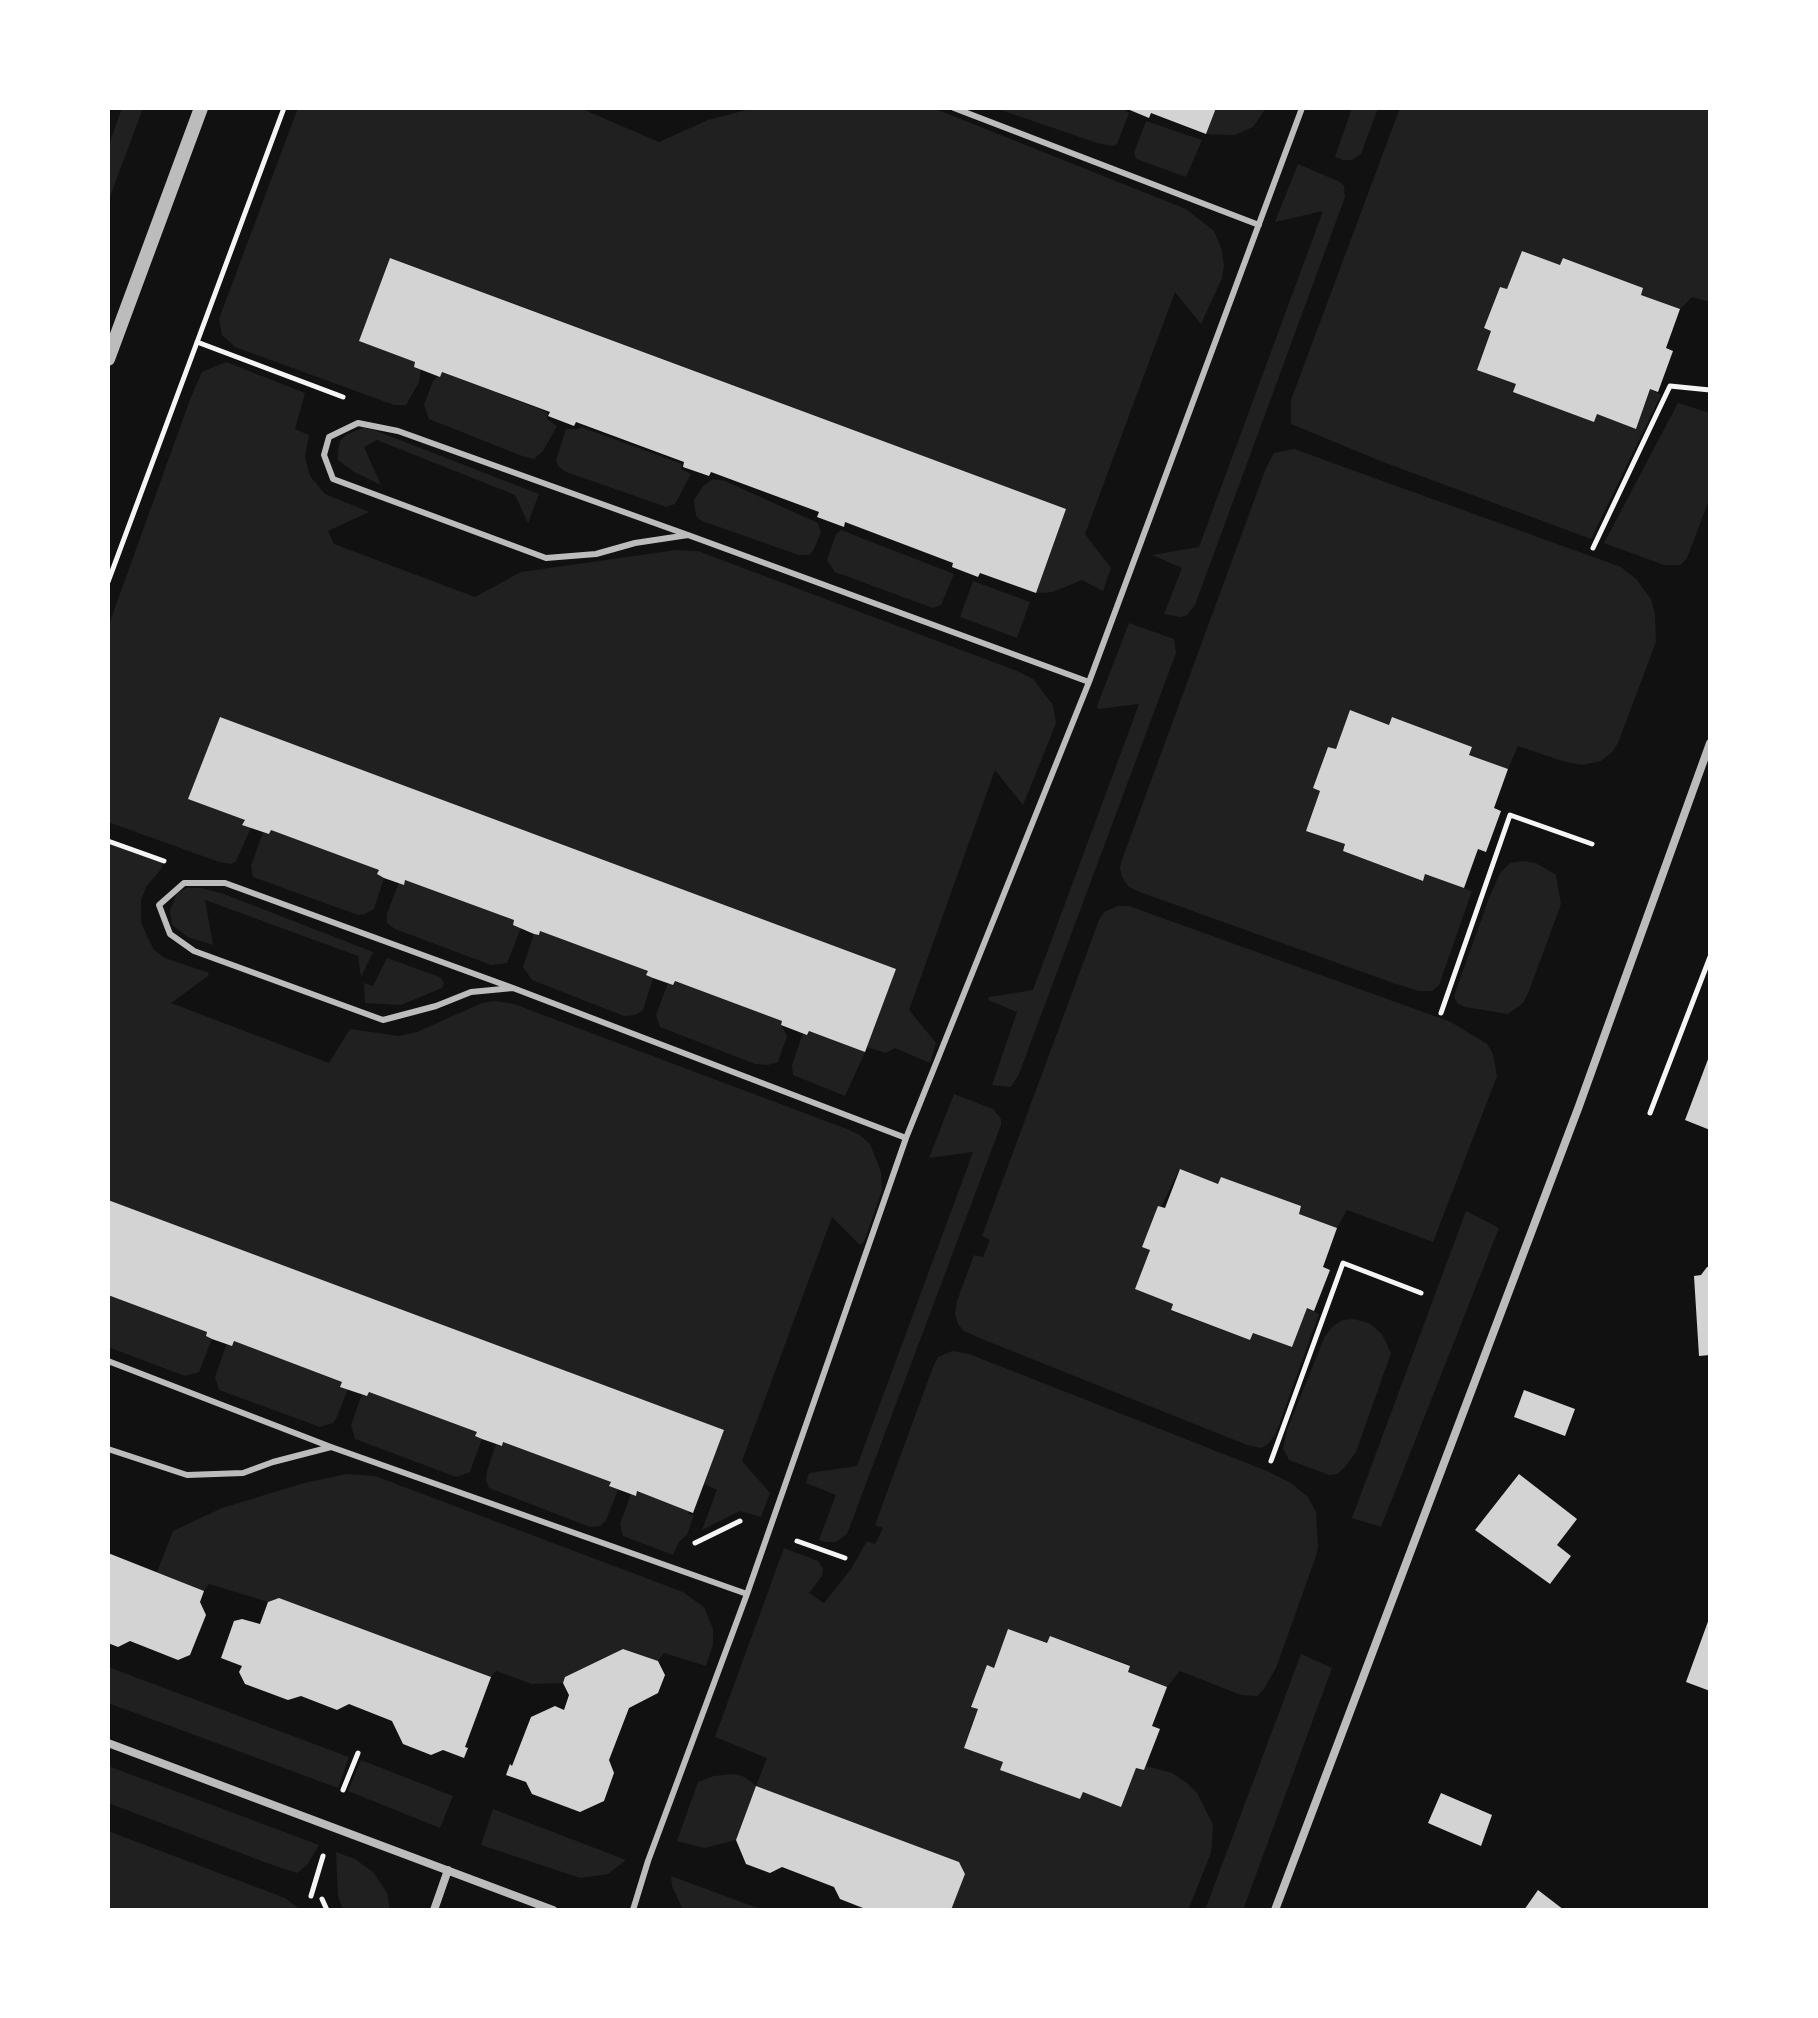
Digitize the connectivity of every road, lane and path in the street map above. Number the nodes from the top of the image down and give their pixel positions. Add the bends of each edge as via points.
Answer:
1 (201, 108) edge
2 (284, 108) edge
3 (954, 108) edge
4 (1302, 108) edge
5 (1259, 225) junction
6 (197, 342) junction
7 (108, 359) edge
8 (1710, 390) edge
9 (398, 431) junction
10 (688, 535) junction
11 (1593, 548) dead end
12 (108, 582) edge
13 (1089, 682) junction
14 (1710, 743) edge
15 (1592, 844) dead end
16 (1710, 957) edge
17 (513, 988) junction
18 (1441, 1013) dead end
19 (1650, 1113) dead end
20 (906, 1138) junction
21 (1421, 1293) dead end
22 (108, 1361) edge
23 (331, 1447) junction
24 (108, 1449) edge
25 (1271, 1461) dead end
26 (748, 1524) dead end
27 (788, 1538) dead end
28 (689, 1547) dead end
29 (845, 1558) dead end
30 (747, 1594) junction
31 (108, 1743) edge
32 (358, 1753) dead end
33 (343, 1790) dead end
34 (325, 1847) dead end
35 (448, 1870) junction
36 (311, 1896) dead end
37 (322, 1899) dead end
38 (327, 1910) edge
39 (434, 1910) edge
40 (553, 1910) edge
41 (633, 1910) edge
42 (1275, 1910) edge

1 - 7 street
2 - 6 path
3 - 5 lane
4 - 5 lane
5 - 13 lane
6 - 9 path via 350,399
6 - 12 path
8 - 11 path via 1670,386
9 - 10 lane
9 - 10 lane via 358,423 329,437 324,455 333,479 546,558 596,554
10 - 13 lane
13 - 20 lane
14 - 42 street via 1579,1106
15 - 18 path via 1510,815
16 - 19 path
17 - 17 lane via 225,883 184,883 159,905 170,934 194,951 383,1020 471,992
17 - 20 lane
20 - 30 lane
21 - 25 path via 1343,1263
22 - 23 lane
23 - 24 lane via 243,1473 187,1475
23 - 30 lane
26 - 28 path via 739,1521
27 - 29 path
30 - 41 lane
31 - 35 street
32 - 33 path
34 - 36 path
35 - 39 street
35 - 40 street
37 - 38 path

